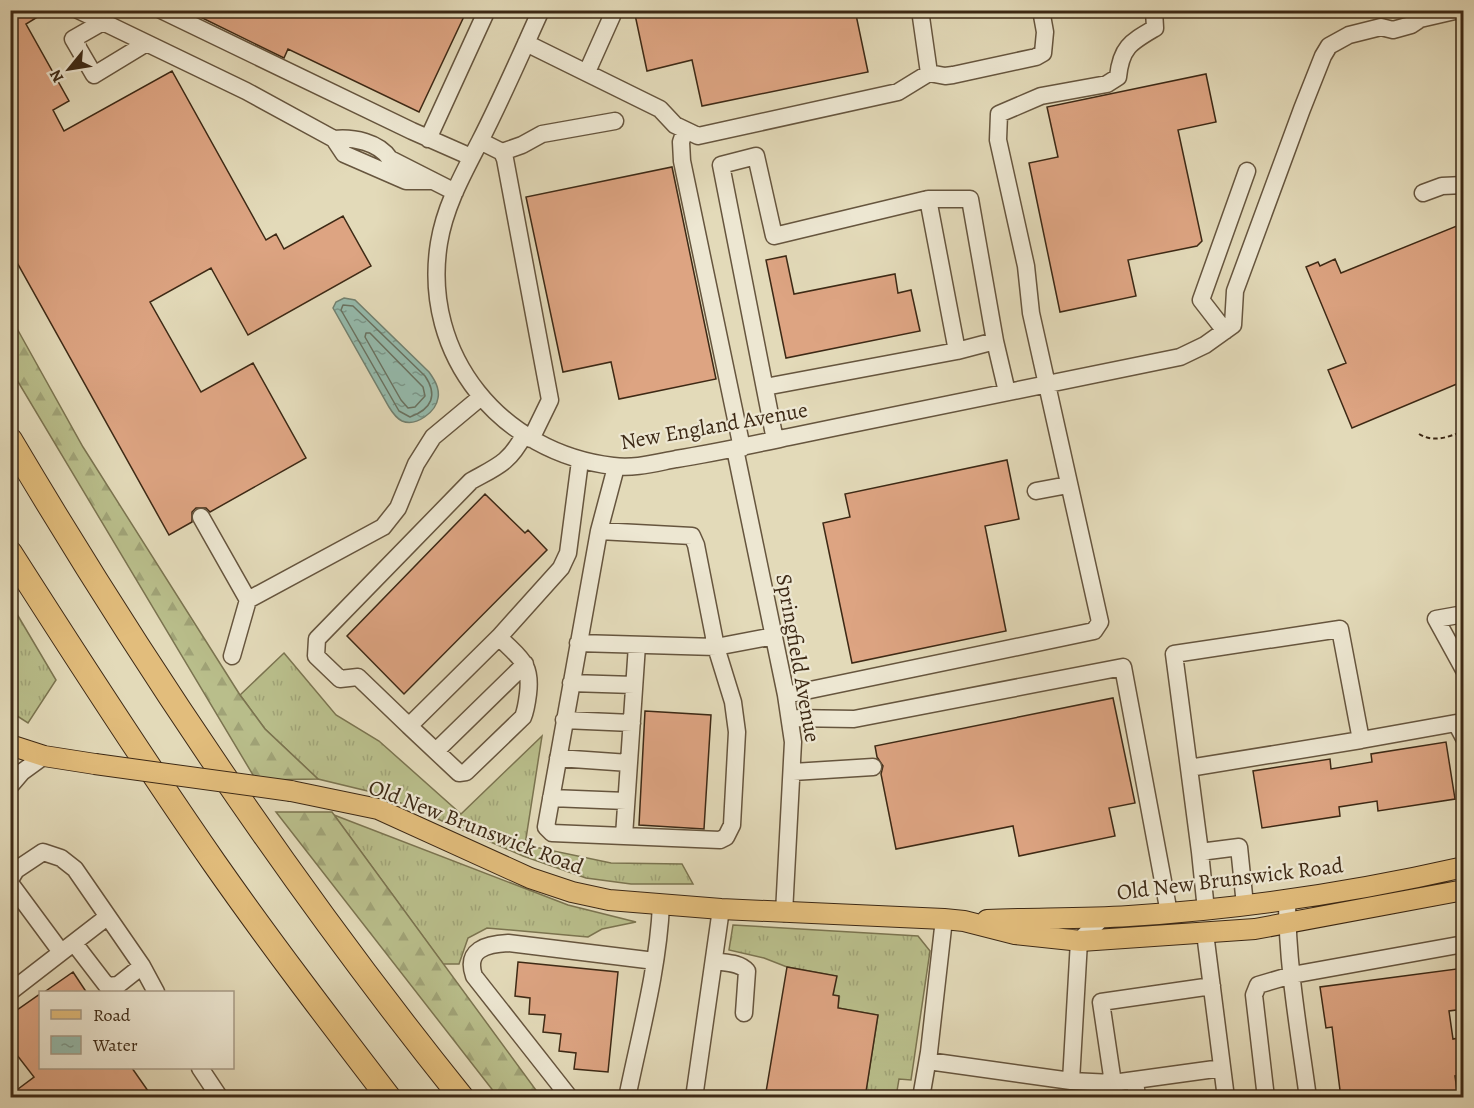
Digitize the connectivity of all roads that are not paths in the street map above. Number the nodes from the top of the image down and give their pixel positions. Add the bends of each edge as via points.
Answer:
1 (78, 10) edge
2 (161, 10) edge
3 (488, 10) edge
4 (542, 10) edge
5 (920, 10) edge
6 (1041, 10) edge
7 (1154, 10) edge
8 (1459, 10) edge
9 (612, 16) dead end
10 (101, 23) junction
11 (526, 43) junction
12 (145, 44) junction
13 (587, 72) junction
14 (929, 73) junction
15 (615, 121) dead end
16 (686, 130) junction
17 (340, 138) junction
18 (428, 139) junction
19 (480, 141) junction
20 (502, 152) junction
21 (471, 157) junction
22 (1247, 171) dead end
23 (430, 181) junction
24 (1464, 184) edge
25 (455, 192) junction
26 (1423, 193) dead end
27 (928, 199) junction
28 (1229, 328) junction
29 (995, 341) junction
30 (957, 351) junction
31 (1047, 384) junction
32 (765, 387) junction
33 (1007, 392) junction
34 (481, 397) junction
35 (528, 437) junction
36 (10, 440) edge
37 (775, 440) junction
38 (738, 448) junction
39 (580, 461) junction
40 (616, 467) junction
41 (1068, 485) junction
42 (1036, 491) dead end
43 (201, 517) dead end
44 (599, 531) junction
45 (10, 553) edge
46 (248, 600) junction
47 (1464, 614) edge
48 (774, 636) junction
49 (499, 637) junction
50 (578, 643) junction
51 (637, 645) junction
52 (716, 647) junction
53 (232, 656) dead end
54 (525, 664) junction
55 (1464, 670) edge
56 (571, 683) junction
57 (634, 685) junction
58 (786, 695) junction
59 (791, 718) junction
60 (564, 720) junction
61 (632, 723) junction
62 (409, 726) junction
63 (1464, 738) edge
64 (1361, 740) junction
65 (10, 745) edge
66 (436, 751) junction
67 (44, 756) junction
68 (558, 758) junction
69 (629, 763) junction
70 (873, 767) dead end
71 (1189, 768) junction
72 (793, 772) junction
73 (10, 786) edge
74 (551, 798) junction
75 (626, 801) junction
76 (624, 836) junction
77 (1200, 852) junction
78 (1464, 867) edge
79 (10, 881) edge
80 (1464, 890) edge
81 (1287, 899) junction
82 (661, 905) junction
83 (1245, 905) junction
84 (721, 909) junction
85 (1206, 910) junction
86 (784, 913) junction
87 (1169, 913) junction
88 (107, 916) junction
89 (1103, 917) junction
90 (944, 919) junction
91 (964, 921) junction
92 (1287, 923) junction
93 (1205, 933) junction
94 (1079, 941) junction
95 (1464, 944) edge
96 (68, 947) junction
97 (655, 961) junction
98 (714, 962) junction
99 (142, 966) junction
100 (1292, 975) junction
101 (1212, 986) junction
102 (155, 991) edge
103 (10, 992) edge
104 (744, 1013) dead end
105 (929, 1052) junction
106 (1222, 1068) junction
107 (201, 1069) edge
108 (1135, 1080) junction
109 (1071, 1081) junction
110 (1113, 1083) junction
111 (220, 1098) edge
112 (389, 1098) edge
113 (462, 1098) edge
114 (570, 1098) edge
115 (627, 1098) edge
116 (694, 1098) edge
117 (921, 1098) edge
118 (1137, 1098) edge
119 (1226, 1098) edge
120 (1266, 1098) edge
121 (1308, 1098) edge

1 - 10 street
2 - 18 street
3 - 18 street
4 - 11 street, New England Avenue
5 - 14 street
6 - 14 street via 1045,45 1043,53 1036,57 953,75
7 - 31 street via 1155,28 1133,41 1120,59 1118,77 1107,84 1041,96 999,114 998,140
8 - 28 street via 1393,30 1381,27 1349,34 1329,46 1235,291
9 - 13 street
10 - 12 street
10 - 12 street via 73,39 94,75
11 - 13 street
11 - 19 street, New England Avenue
12 - 17 street
13 - 16 street via 660,109 675,125
14 - 16 street via 898,92 698,136
15 - 20 street via 542,134
16 - 38 street, Springfield Avenue via 681,142 681,161
17 - 23 street via 361,140
17 - 23 street via 344,154 406,181
18 - 21 street
19 - 20 street
19 - 21 street, New England Avenue
20 - 35 street via 549,400
21 - 25 street, New England Avenue
22 - 28 street via 1201,300
23 - 25 street
24 - 26 street
25 - 34 street, New England Avenue via 443,224 437,257 441,317 457,361
27 - 29 street via 970,199
27 - 30 street
27 - 32 street via 774,236 756,156 721,165
28 - 31 street, New England Avenue via 1180,357
29 - 30 street
29 - 33 street
30 - 32 street
31 - 33 street, New England Avenue
31 - 41 street
32 - 37 street
33 - 37 street, New England Avenue
34 - 35 street, New England Avenue
34 - 46 street via 434,437 416,464 398,508 383,527
35 - 39 street, New England Avenue
35 - 62 street via 501,465 471,481 317,639 316,656 340,679 358,677
36 - 113 highway via 211,758 290,871
37 - 38 street, New England Avenue
38 - 40 street, New England Avenue
38 - 48 street, Springfield Avenue
39 - 40 street, New England Avenue
39 - 49 street via 568,553 561,568
40 - 44 street
41 - 42 street
41 - 58 street via 1100,622 1094,632
43 - 46 street
44 - 50 street
44 - 52 street via 692,536
45 - 112 highway via 217,866
46 - 53 street
47 - 55 street via 1436,619
48 - 52 street
48 - 58 street, Springfield Avenue
49 - 54 street
49 - 62 street
50 - 51 street
50 - 56 street
51 - 52 street
51 - 57 street
52 - 76 street via 733,702 737,732 732,825 720,840
54 - 66 street
54 - 66 street via 530,678 523,717 463,774
56 - 57 street
56 - 60 street
57 - 61 street
58 - 59 street, Springfield Avenue
59 - 72 street, Springfield Avenue
59 - 87 street via 854,719 1123,667
60 - 61 street
60 - 68 street
61 - 69 street
62 - 66 street
63 - 64 street via 1456,723
64 - 71 street
64 - 71 street via 1340,629 1174,654
65 - 67 main road, Old New Brunswick Road
67 - 73 street
67 - 82 main road, Old New Brunswick Road, bridge via 291,791 378,810 530,878 609,900
68 - 69 street
68 - 74 street
69 - 75 street
70 - 72 street
71 - 77 street
72 - 86 street, Springfield Avenue
74 - 75 street
74 - 76 street via 548,831
75 - 76 street
77 - 83 street via 1239,848
77 - 85 street
78 - 81 main road, Old New Brunswick Road via 1402,882
79 - 88 street via 16,870 43,852 61,858 75,869
79 - 96 street
80 - 92 main road, Old New Brunswick Road
81 - 83 main road, Old New Brunswick Road
81 - 92 street
82 - 84 main road, Old New Brunswick Road
82 - 97 street
83 - 85 main road, Old New Brunswick Road
84 - 86 main road, Old New Brunswick Road
84 - 98 street
85 - 87 main road, Old New Brunswick Road
86 - 90 main road, Old New Brunswick Road
87 - 89 main road, Old New Brunswick Road
88 - 96 street
88 - 99 street
89 - 91 main road, Old New Brunswick Road
89 - 94 street
90 - 91 main road, Old New Brunswick Road
90 - 105 street
91 - 94 main road, Old New Brunswick Road via 1015,934
92 - 93 main road, Old New Brunswick Road
92 - 100 street
93 - 94 main road, Old New Brunswick Road
93 - 101 street
94 - 109 street
95 - 100 street
96 - 99 street via 107,986 118,985
96 - 103 street
97 - 114 street via 508,943 489,944 473,957 474,976
97 - 115 street
98 - 104 street via 736,964 747,971
98 - 116 street
99 - 102 street
100 - 120 street via 1258,985 1254,995
100 - 121 street
101 - 106 street
101 - 110 street via 1101,1002
105 - 109 street via 928,1061
105 - 117 street
106 - 108 street
106 - 119 street
107 - 111 street
108 - 110 street
108 - 118 street
109 - 110 street

